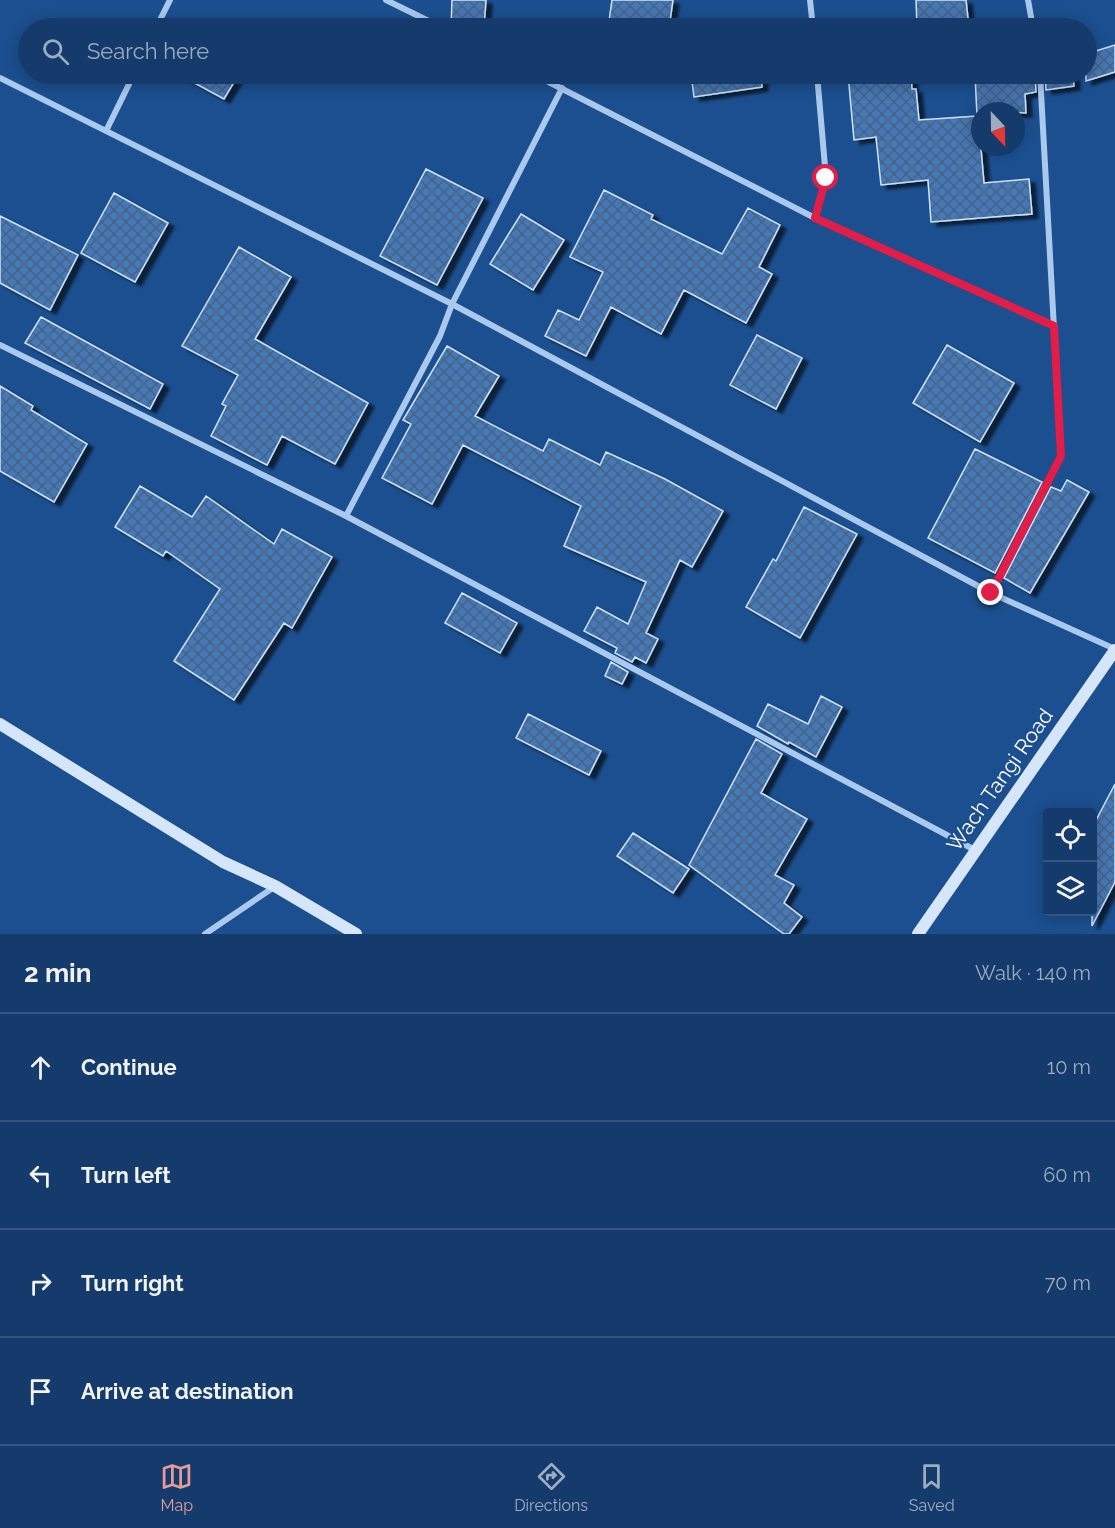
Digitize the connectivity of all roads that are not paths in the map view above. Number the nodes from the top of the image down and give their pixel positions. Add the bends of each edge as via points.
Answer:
1 (170, 0) edge
2 (386, 0) edge
3 (810, 0) edge
4 (1028, 0) edge
5 (161, 18) edge
6 (423, 18) edge
7 (812, 18) edge
8 (1031, 18) edge
9 (0, 78) edge
10 (129, 84) edge
11 (554, 84) edge
12 (818, 84) edge
13 (1041, 84) edge
14 (562, 88) junction
15 (106, 131) junction
16 (815, 218) junction
17 (452, 304) junction
18 (1054, 326) junction
19 (0, 345) edge
20 (346, 516) junction
21 (991, 593) junction
22 (1115, 650) edge
23 (0, 724) edge
24 (975, 850) junction
25 (275, 886) junction
26 (205, 934) edge
27 (356, 934) edge
28 (918, 934) edge

1 - 5 street
2 - 6 street
3 - 7 street
4 - 8 street
9 - 15 street
10 - 15 street
11 - 14 street
12 - 16 street via 826,178
13 - 18 street
14 - 16 street
14 - 17 street
15 - 17 street
16 - 18 street
17 - 20 street via 440,336
17 - 21 street
18 - 21 street via 1061,456
19 - 20 street
20 - 24 street
21 - 22 street
22 - 24 street, Wach Tangi Road
23 - 25 street via 223,862
24 - 28 street, Wach Tangi Road
25 - 26 street
25 - 27 street

